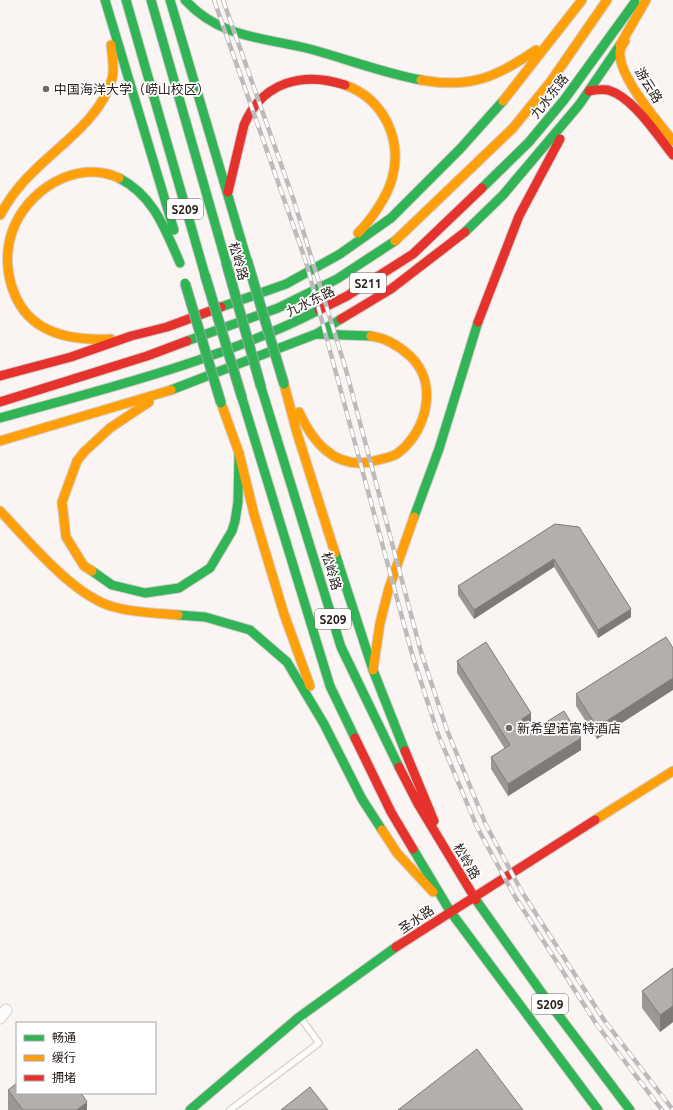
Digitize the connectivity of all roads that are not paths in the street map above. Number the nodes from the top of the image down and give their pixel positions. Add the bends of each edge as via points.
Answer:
1 (126, 0) edge
2 (151, 0) edge
3 (170, 0) edge
4 (185, 0) edge
5 (582, 0) edge
6 (607, 0) edge
7 (637, 0) edge
8 (646, 0) edge
9 (106, 4) edge
10 (626, 37) junction
11 (551, 39) junction
12 (589, 91) junction
13 (579, 105) junction
14 (673, 141) edge
15 (673, 155) edge
16 (228, 192) junction
17 (0, 215) edge
18 (326, 262) junction
19 (183, 273) junction
20 (316, 334) junction
21 (131, 336) junction
22 (0, 376) edge
23 (284, 384) junction
24 (165, 392) junction
25 (0, 402) edge
26 (0, 418) edge
27 (0, 441) edge
28 (238, 452) junction
29 (0, 511) edge
30 (373, 670) junction
31 (324, 724) junction
32 (673, 771) edge
33 (438, 837) junction
34 (473, 896) junction
35 (450, 911) junction
36 (300, 1017) junction
37 (190, 1110) edge
38 (230, 1110) edge
39 (598, 1110) edge
40 (630, 1110) edge

1 - 35 main road, S209, bridge via 205,274 330,686 392,812
2 - 33 main road, 松岭路 / S209, bridge via 261,387 341,647 382,734
3 - 16 main road
4 - 11 main road via 191,8 217,25 234,32 441,84 469,83 496,75
5 - 11 main road
6 - 25 main road, 九水东路 / S211 via 551,82 513,128 402,237 337,279 278,308 147,356
7 - 26 main road, 九水东路 / S211 via 564,100 529,142 412,254 347,296 284,328 154,375
8 - 10 main road
9 - 17 main road via 113,78 106,96 85,122 36,168 10,198
9 - 19 main road via 176,237
10 - 12 main road
10 - 14 main road, 游云路 via 620,52 622,65 630,83
11 - 18 main road via 501,104 391,218
12 - 13 main road
12 - 15 main road, 游云路 via 607,90 615,93 640,115
13 - 20 main road via 503,195 458,239 391,289
13 - 30 main road via 519,216 474,332 439,449 390,588 380,623
16 - 18 main road via 244,122 254,104 270,90 292,80 318,78 357,88 371,99 390,124 396,151 392,180 370,222
16 - 23 main road, bridge
18 - 21 main road via 286,284 167,327
19 - 21 main road via 164,226 150,202 117,177 86,171 54,183 28,205 19,217 8,245 8,276 19,304 42,326 57,333 109,340
19 - 28 main road, bridge
20 - 23 main road via 382,338 412,356 428,389 426,406 417,431 397,453 371,463 357,464 338,458 323,450 308,431
20 - 24 main road
21 - 22 main road via 71,357
23 - 30 main road
24 - 27 main road
24 - 28 main road via 106,431 87,448 70,475 62,507 63,527 77,559 88,570 102,581 119,589 137,593 155,594 174,590 198,577 218,557 232,531 238,506
28 - 31 main road via 284,614
29 - 31 main road via 65,578 85,593 113,607 206,617 250,630 287,662
30 - 33 main road via 431,810
31 - 35 main road via 362,799 397,853
32 - 34 main road, 圣水路
33 - 34 main road, 松岭路 / S209
34 - 35 main road, 圣水路
34 - 40 main road, 松岭路 / S209
35 - 36 main road, 圣水路 via 336,989
35 - 39 main road, S209
36 - 37 main road, 圣水路 via 270,1039
36 - 38 lane via 319,1043

